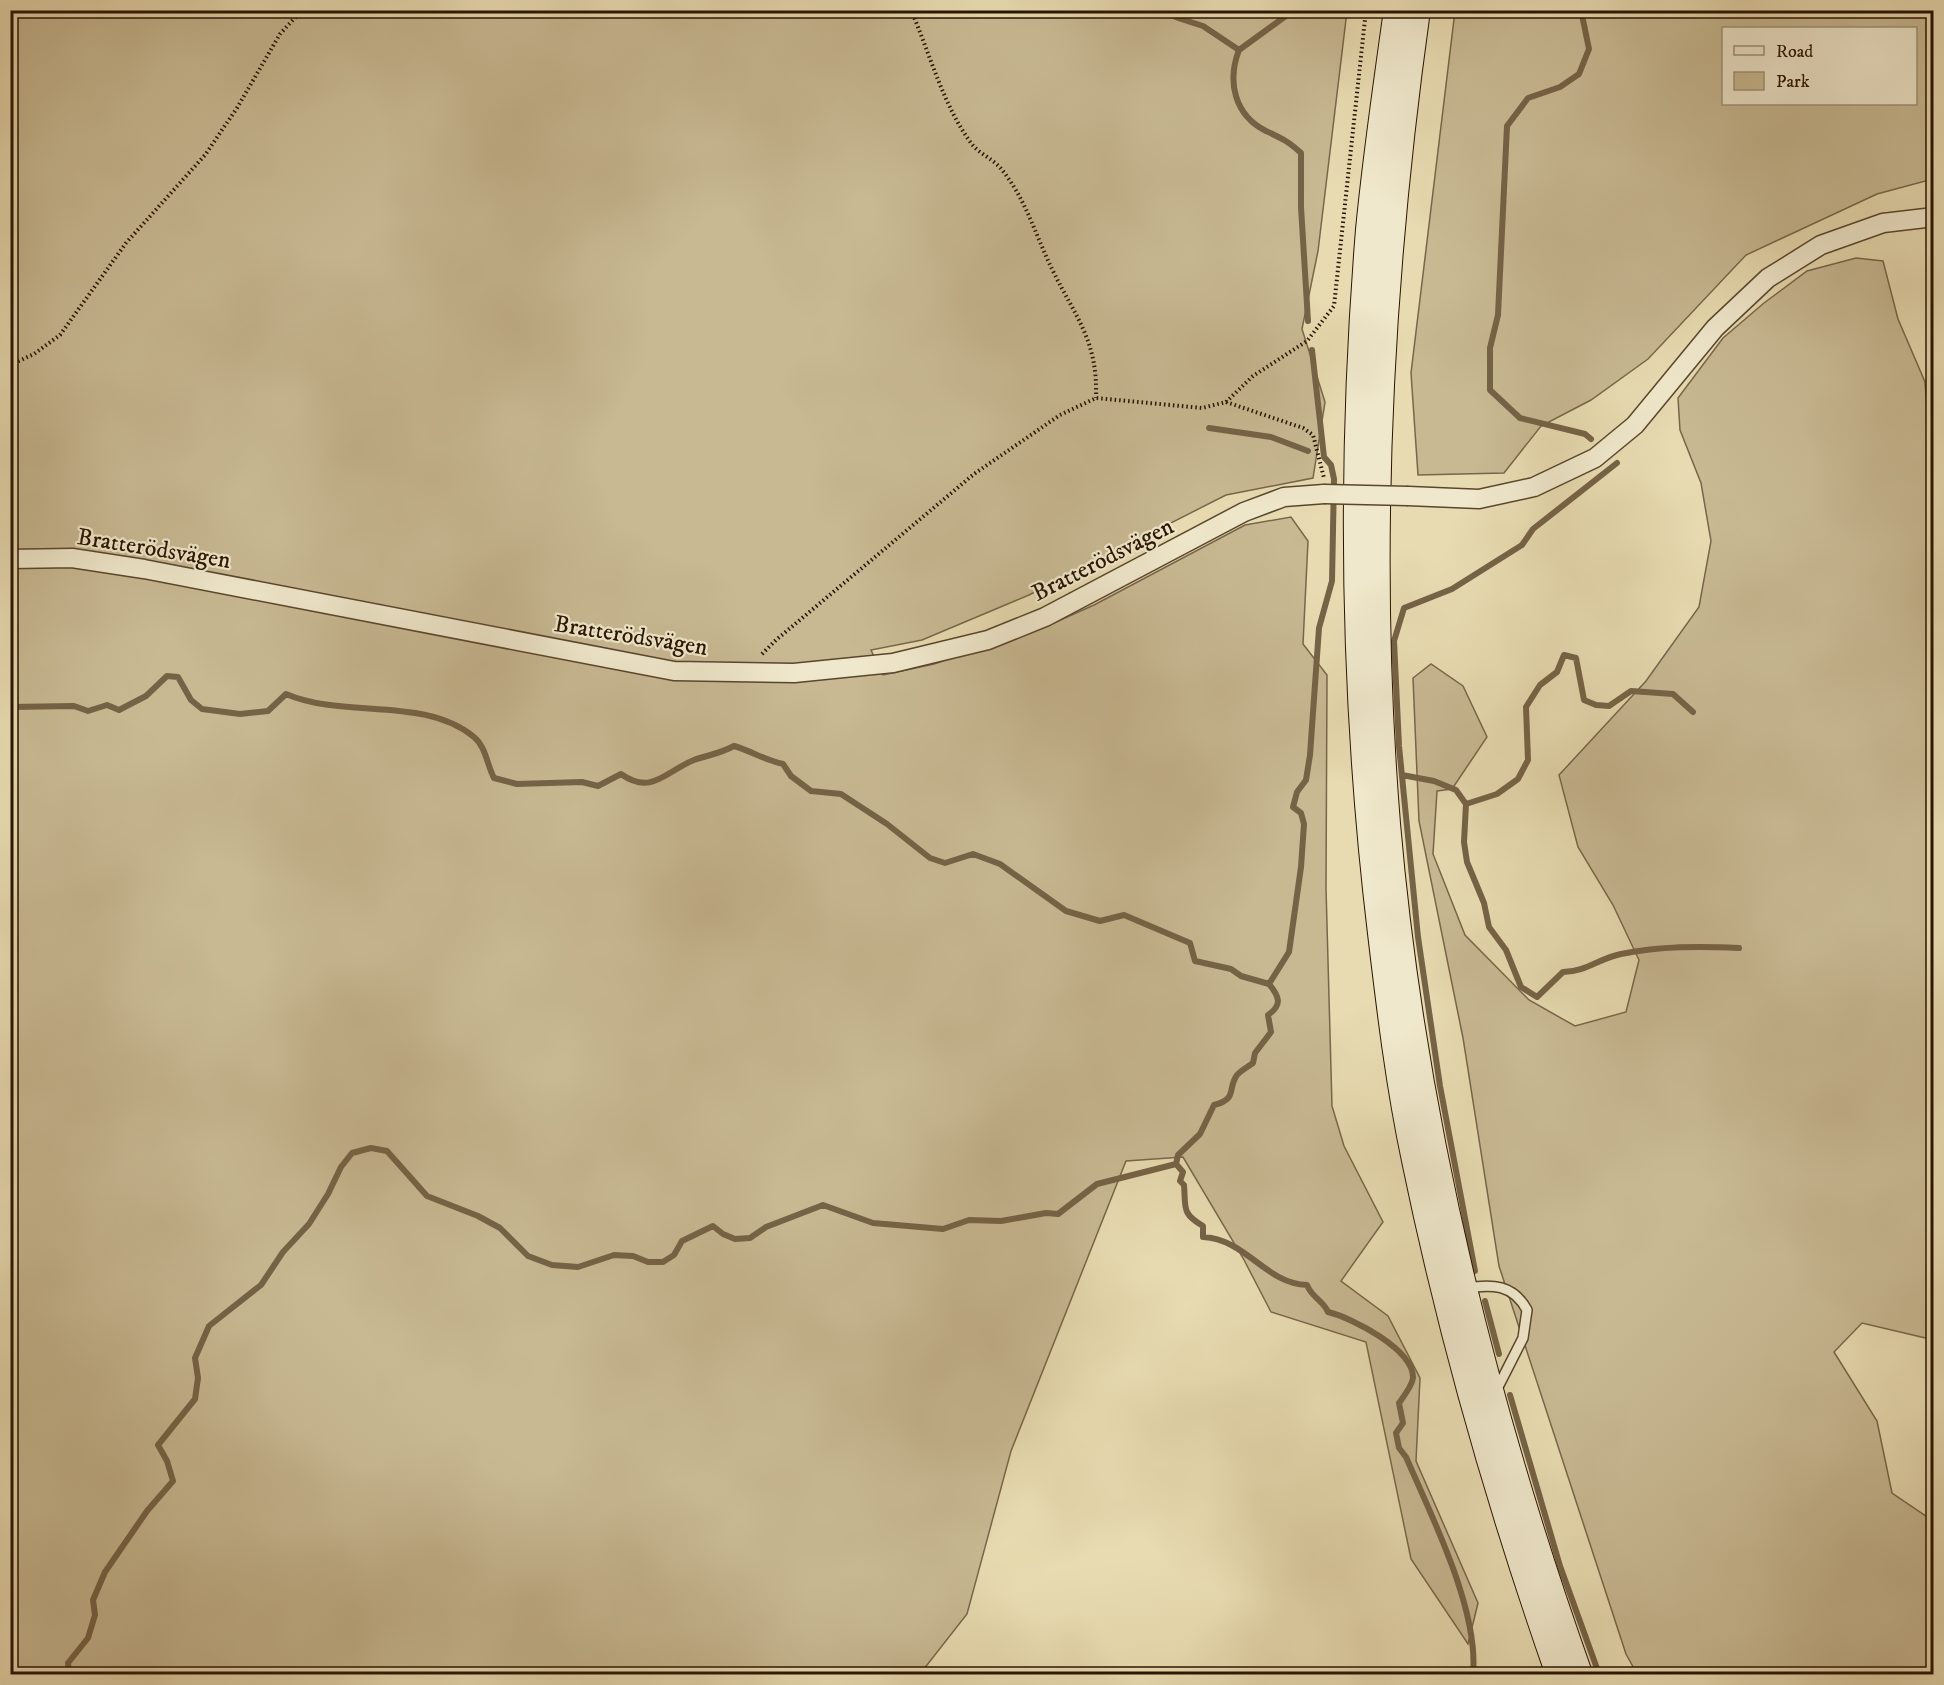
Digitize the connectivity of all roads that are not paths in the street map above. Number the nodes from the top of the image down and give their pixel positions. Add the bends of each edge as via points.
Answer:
1 (1397, 10) edge
2 (1417, 10) edge
3 (1934, 217) edge
4 (10, 559) edge
5 (1453, 1291) junction
6 (1491, 1401) junction
7 (1558, 1674) edge
8 (1579, 1674) edge

1 - 5 main road via 1370,226 1362,332 1356,596 1368,827 1390,1012 1414,1156
2 - 5 main road via 1390,228 1382,346 1376,595 1387,824 1409,1010 1434,1150
3 - 4 street, Bratterödsvägen, bridge via 1883,223 1821,246 1768,278 1715,328 1635,425 1595,458 1534,487 1479,499 1324,494 1284,497 1244,512 1045,617 988,640 893,663 794,673 674,671 144,569 72,558
5 - 6 main road
5 - 6 lane via 1488,1285 1506,1288 1527,1310 1523,1338
5 - 7 main road via 1473,1407
6 - 8 main road via 1540,1566

